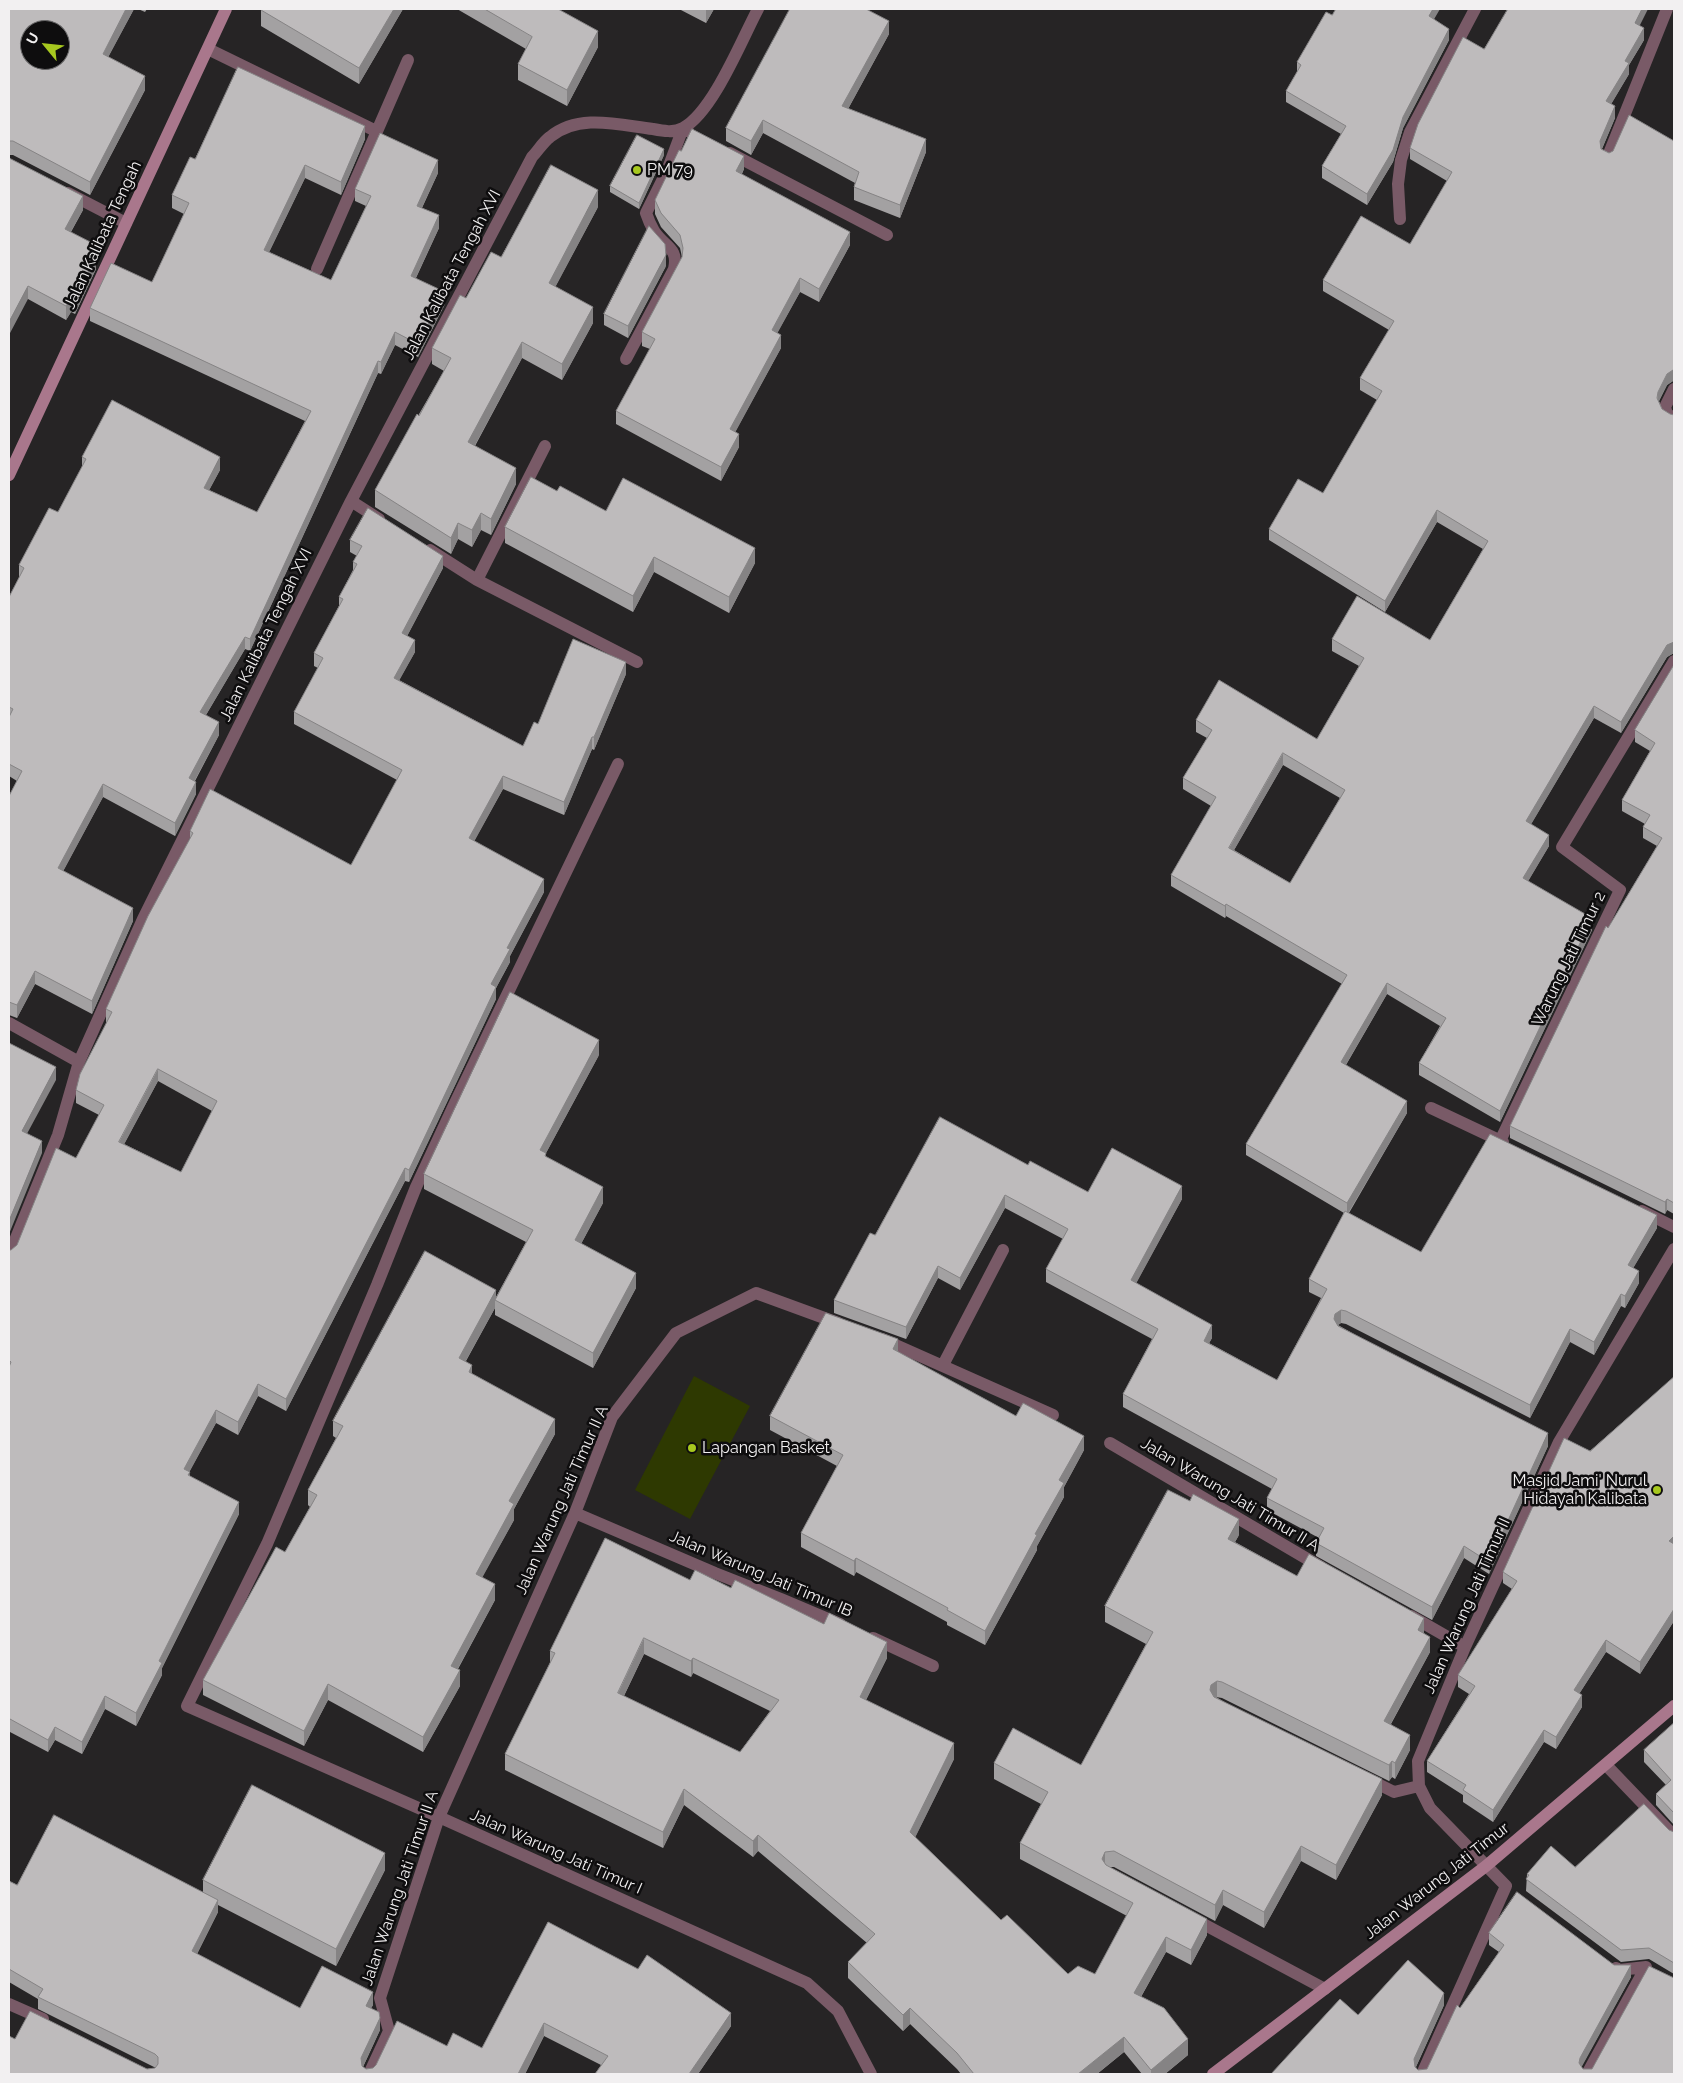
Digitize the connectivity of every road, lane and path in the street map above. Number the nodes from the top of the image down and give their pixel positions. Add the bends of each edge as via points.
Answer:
1 (226, 9) edge
2 (758, 9) edge
3 (1475, 9) edge
4 (1667, 9) edge
5 (208, 49) junction
6 (408, 60) dead end
7 (683, 128) junction
8 (376, 131) junction
9 (700, 137) edge
10 (717, 146) edge
11 (1608, 156) edge
12 (61, 189) edge
13 (1400, 218) dead end
14 (126, 223) junction
15 (887, 235) dead end
16 (317, 269) dead end
17 (626, 359) dead end
18 (1674, 389) edge
19 (1674, 418) edge
20 (545, 446) dead end
21 (9, 475) edge
22 (351, 501) junction
23 (393, 527) edge
24 (418, 543) edge
25 (477, 580) junction
26 (1674, 661) edge
27 (637, 662) dead end
28 (618, 764) dead end
29 (9, 1023) edge
30 (79, 1062) junction
31 (1431, 1108) dead end
32 (1500, 1140) junction
33 (1517, 1149) edge
34 (1631, 1205) edge
35 (1674, 1227) edge
36 (1674, 1249) edge
37 (1003, 1250) dead end
38 (9, 1255) edge
39 (847, 1326) edge
40 (874, 1336) edge
41 (943, 1365) junction
42 (1053, 1415) dead end
43 (1110, 1443) dead end
44 (575, 1513) junction
45 (1334, 1575) edge
46 (1403, 1612) edge
47 (1465, 1647) junction
48 (933, 1666) dead end
49 (1674, 1706) edge
50 (1606, 1765) junction
51 (1359, 1775) edge
52 (1418, 1786) junction
53 (439, 1817) junction
54 (1674, 1836) edge
55 (1486, 1866) junction
56 (1179, 1911) edge
57 (1604, 1959) edge
58 (1646, 1967) junction
59 (1660, 1975) edge
60 (1325, 1989) junction
61 (9, 2004) edge
62 (55, 2026) edge
63 (369, 2074) edge
64 (871, 2074) edge
65 (1213, 2074) edge
66 (1422, 2074) edge
67 (1587, 2074) edge

1 - 5 main road, Jalan Kalibata Tengah
2 - 7 street via 712,97
3 - 13 street via 1410,132 1398,184
4 - 11 street
5 - 8 street
5 - 14 main road, Jalan Kalibata Tengah
6 - 8 street
7 - 9 street
7 - 17 street via 667,172 646,213 655,233 674,251 674,269
7 - 22 street, Jalan Kalibata Tengah XVI via 668,131 590,122 566,126 549,137 532,157
8 - 16 street
10 - 15 street
12 - 14 street
14 - 21 main road, Jalan Kalibata Tengah
18 - 19 street via 1665,407 1667,414
20 - 25 street
22 - 23 street
22 - 30 street, Jalan Kalibata Tengah XVI via 143,919
24 - 25 street
25 - 27 street
26 - 32 street, Warung Jati Timur 2 via 1562,847 1620,890
28 - 53 street, Jalan Warung Jati Timur I via 416,1187 267,1544 187,1706
29 - 30 street
30 - 38 street, Jalan Kalibata Tengah XVI via 58,1134
31 - 32 street
32 - 33 street
34 - 35 street
36 - 47 street, Jalan Warung Jati Timur II via 1555,1439
37 - 41 street
39 - 44 street, Jalan Warung Jati Timur II A via 756,1293 676,1333 612,1417
40 - 41 street
41 - 42 street
43 - 45 street, Jalan Warung Jati Timur II A
44 - 48 street, Jalan Warung Jati Timur IB
44 - 53 street, Jalan Warung Jati Timur II A
46 - 47 street
47 - 52 street, Jalan Warung Jati Timur II via 1418,1761
49 - 50 main road, Jalan Warung Jati Timur
50 - 54 street
50 - 55 main road, Jalan Warung Jati Timur
51 - 52 street via 1394,1792
52 - 55 street, Jalan Warung Jati Timur II via 1430,1808
53 - 63 street, Jalan Warung Jati Timur II A via 380,1998 389,2031
53 - 64 street, Jalan Warung Jati Timur I via 806,1983 838,2011
55 - 60 main road, Jalan Warung Jati Timur
55 - 66 street, Jalan Warung Jati Timur II via 1510,1889
56 - 60 street
57 - 58 street via 1619,1970
58 - 59 street
58 - 67 street
60 - 65 main road, Jalan Warung Jati Timur
61 - 62 street

